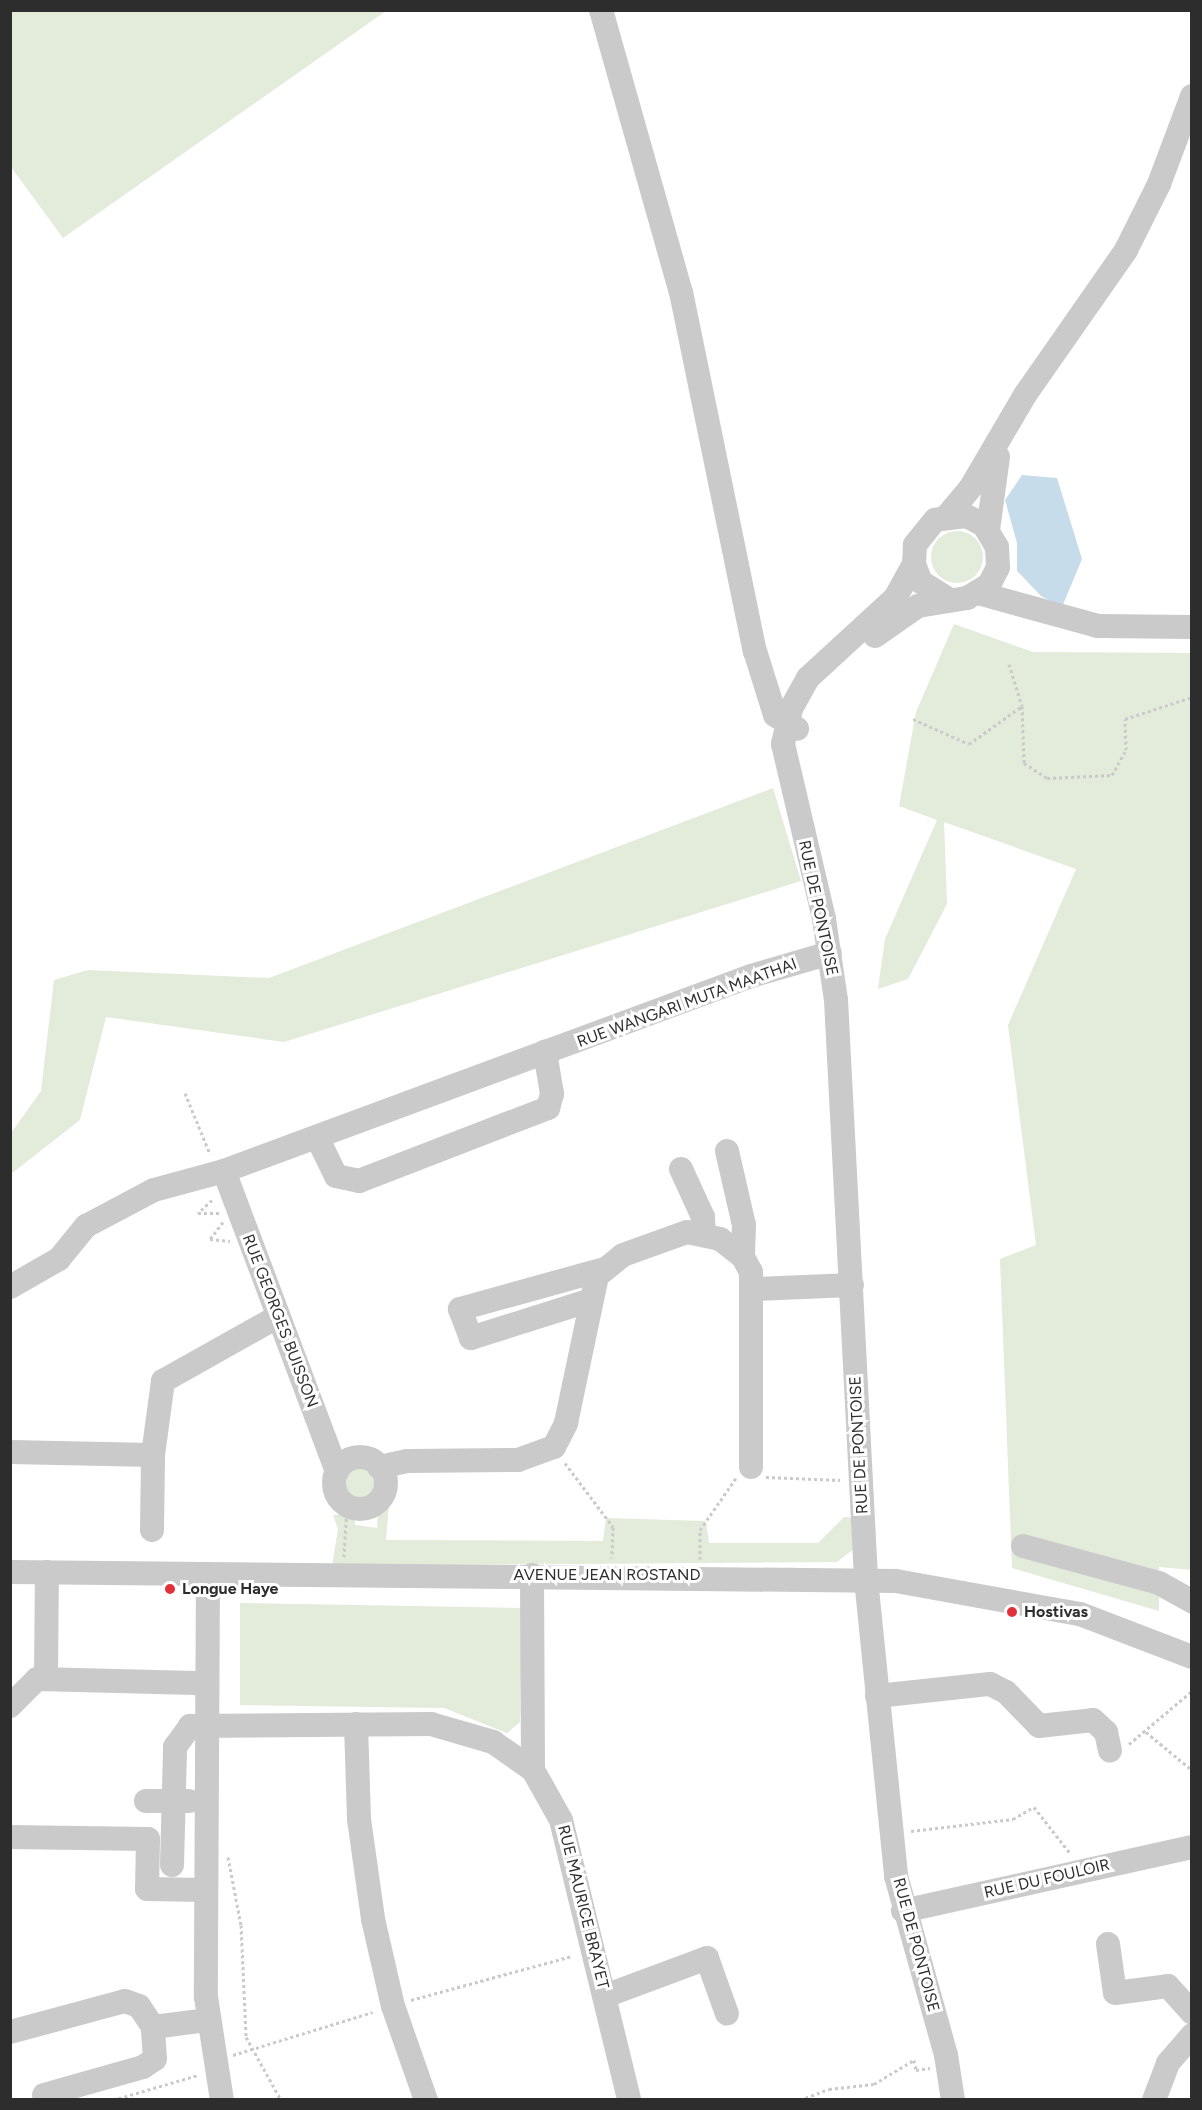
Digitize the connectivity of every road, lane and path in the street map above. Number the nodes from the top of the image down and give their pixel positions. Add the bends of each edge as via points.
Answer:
1 (601, 10) edge
2 (1191, 96) edge
3 (1004, 434) junction
4 (946, 516) junction
5 (988, 530) junction
6 (999, 560) junction
7 (914, 564) junction
8 (978, 594) junction
9 (948, 599) junction
10 (1046, 611) junction
11 (1191, 627) edge
12 (1009, 664) dead end
13 (1191, 697) edge
14 (1022, 706) junction
15 (912, 719) dead end
16 (791, 726) junction
17 (830, 953) junction
18 (545, 1052) junction
19 (185, 1093) dead end
20 (317, 1137) junction
21 (728, 1151) dead end
22 (681, 1169) dead end
23 (221, 1172) junction
24 (704, 1234) junction
25 (743, 1257) junction
26 (601, 1270) junction
27 (852, 1285) junction
28 (10, 1287) edge
29 (753, 1289) junction
30 (588, 1301) junction
31 (277, 1317) junction
32 (554, 1447) junction
33 (10, 1452) edge
34 (153, 1455) junction
35 (380, 1467) junction
36 (751, 1467) junction
37 (337, 1471) junction
38 (861, 1480) junction
39 (347, 1505) junction
40 (152, 1530) dead end
41 (1023, 1546) dead end
42 (10, 1572) edge
43 (47, 1572) junction
44 (208, 1574) junction
45 (343, 1574) junction
46 (532, 1575) junction
47 (612, 1575) junction
48 (699, 1576) junction
49 (866, 1579) junction
50 (1191, 1601) edge
51 (1191, 1658) edge
52 (46, 1678) junction
53 (206, 1683) junction
54 (1191, 1691) edge
55 (877, 1696) junction
56 (10, 1706) edge
57 (207, 1722) junction
58 (356, 1724) junction
59 (1146, 1732) junction
60 (1108, 1742) joint
61 (533, 1770) junction
62 (1191, 1770) edge
63 (146, 1800) dead end
64 (173, 1801) junction
65 (207, 1801) junction
66 (891, 1833) junction
67 (10, 1837) edge
68 (1191, 1847) edge
69 (227, 1851) dead end
70 (172, 1865) dead end
71 (1085, 1870) junction
72 (206, 1890) junction
73 (903, 1911) junction
74 (1108, 1944) dead end
75 (605, 1996) junction
76 (1191, 2013) edge
77 (727, 2014) dead end
78 (207, 2020) junction
79 (153, 2027) junction
80 (10, 2032) edge
81 (1191, 2035) edge
82 (949, 2065) junction
83 (214, 2071) junction
84 (44, 2095) dead end
85 (113, 2100) edge
86 (222, 2100) edge
87 (281, 2100) edge
88 (426, 2100) edge
89 (629, 2100) edge
90 (800, 2100) edge
91 (953, 2100) edge
92 (1154, 2100) edge

1 - 16 street via 677,275 755,651 771,707
2 - 3 street via 1159,184 1126,250
3 - 4 street
3 - 5 street via 989,497
4 - 5 street via 973,518
4 - 7 street via 921,533
5 - 6 street
6 - 8 street via 993,579
6 - 10 street
7 - 9 street via 925,587
7 - 16 street via 888,605 815,669
8 - 9 street
8 - 10 street
9 - 16 street via 901,615 833,671
10 - 11 street via 1110,628
12 - 14 path
13 - 14 path via 1125,719 1126,750 1112,775 1083,780 1047,777 1024,763
14 - 15 path via 969,744
16 - 17 street, RUE DE PONTOISE via 791,787
17 - 18 street, RUE WANGARI MUTA MAATHAI
17 - 27 street, RUE DE PONTOISE
18 - 20 street, RUE WANGARI MUTA MAATHAI
18 - 20 street via 552,1094 548,1108 359,1181 336,1176
19 - 23 path
20 - 23 street, RUE WANGARI MUTA MAATHAI
21 - 25 street via 744,1225
22 - 24 street via 703,1217
23 - 28 street, RUE WANGARI MUTA MAATHAI via 154,1190 86,1226 59,1260
23 - 31 street, RUE GEORGES BUISSON
24 - 25 street
24 - 26 street via 679,1233
25 - 29 street
26 - 30 street
26 - 30 street via 460,1309 471,1338
27 - 29 street
27 - 38 street, RUE DE PONTOISE
29 - 36 street
30 - 32 street via 566,1424
31 - 34 street via 163,1381
31 - 37 street, RUE GEORGES BUISSON
32 - 35 street via 518,1460 416,1460
32 - 47 path via 613,1527
33 - 34 street
34 - 40 street
35 - 37 street via 357,1457
35 - 39 street via 385,1484 378,1501 361,1508
36 - 38 path via 768,1479
36 - 48 path via 735,1479 700,1530
37 - 39 street, RUE GEORGES BUISSON via 335,1490
38 - 49 street, RUE DE PONTOISE
39 - 45 path
41 - 50 street via 1159,1583
42 - 43 street, AVENUE JEAN ROSTAND
43 - 44 street, AVENUE JEAN ROSTAND
43 - 52 street
44 - 45 street, AVENUE JEAN ROSTAND
44 - 53 street
45 - 46 street, AVENUE JEAN ROSTAND
46 - 47 street, AVENUE JEAN ROSTAND
46 - 61 street
47 - 48 street, AVENUE JEAN ROSTAND
48 - 49 street, AVENUE JEAN ROSTAND
49 - 51 street, AVENUE JEAN ROSTAND via 1050,1607 1106,1622
49 - 55 street, RUE DE PONTOISE
52 - 53 street
52 - 56 street via 37,1679
53 - 57 street
54 - 59 path
55 - 60 street via 990,1684 1006,1692 1039,1726 1057,1728 1085,1718
55 - 66 street, RUE DE PONTOISE
57 - 58 street, RUE MAURICE BRAYET
57 - 64 street via 184,1729 176,1741
57 - 65 street
58 - 61 street, RUE MAURICE BRAYET via 456,1727 500,1745
58 - 88 street via 359,1819 373,1919 393,2006
59 - 60 path
59 - 62 path
61 - 75 street, RUE MAURICE BRAYET via 561,1820
63 - 64 street
64 - 65 street
64 - 70 street
65 - 72 street
66 - 71 path via 1013,1819 1034,1807
66 - 73 street, RUE DE PONTOISE
67 - 72 street via 148,1839 147,1889
68 - 71 street, RUE DU FOULOIR
69 - 87 path via 241,1925 246,2037
71 - 73 street, RUE DU FOULOIR
72 - 78 street
73 - 82 street, RUE DE PONTOISE
74 - 76 street via 1116,1993 1168,1986
75 - 77 street via 707,1958
75 - 89 street, RUE MAURICE BRAYET
78 - 79 street
78 - 83 street
79 - 80 street via 139,2006 125,2001
79 - 84 street via 155,2059 143,2067
81 - 92 street via 1168,2063
82 - 90 path via 916,2070 914,2060 874,2084 829,2089
82 - 91 street, RUE DE PONTOISE
83 - 85 path
83 - 86 street

